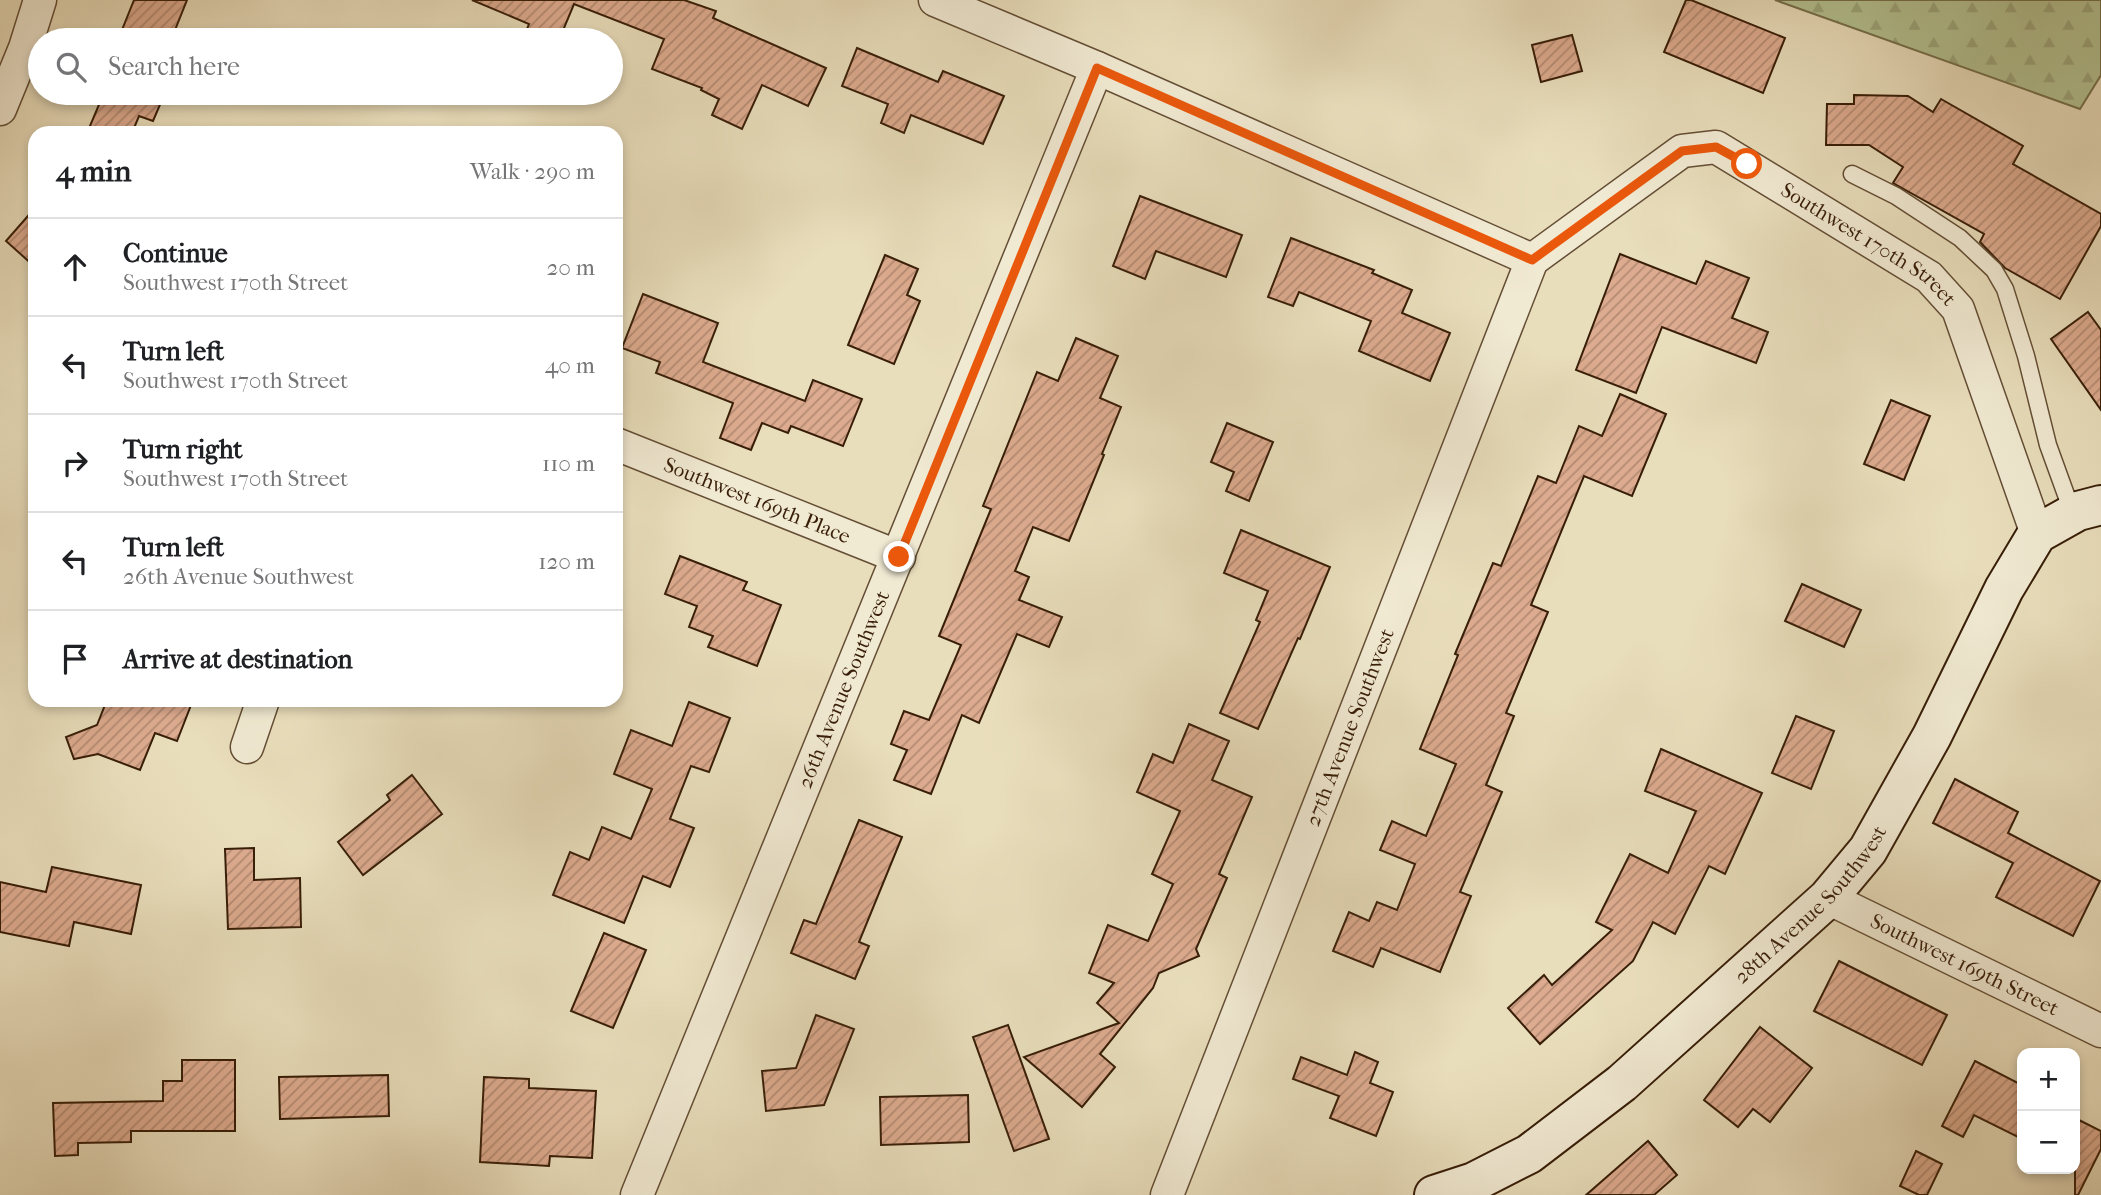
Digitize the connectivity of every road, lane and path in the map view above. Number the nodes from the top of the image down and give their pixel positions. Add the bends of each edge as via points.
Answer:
1 (40, 0) edge
2 (934, 0) edge
3 (31, 28) edge
4 (28, 38) edge
5 (1097, 68) junction
6 (0, 109) edge
7 (1852, 174) dead end
8 (1532, 260) junction
9 (623, 446) edge
10 (2087, 509) edge
11 (2037, 534) junction
12 (899, 557) junction
13 (261, 707) edge
14 (247, 747) dead end
15 (1828, 898) junction
16 (2101, 1031) edge
17 (637, 1195) edge
18 (1167, 1195) edge
19 (1434, 1195) edge

1 - 3 street
2 - 5 street
4 - 6 street
5 - 8 street
5 - 12 street, 26th Avenue Southwest
7 - 10 lane via 1896,196 1960,238 1994,270 2006,289 2048,445
8 - 11 street, Southwest 170th Street via 1682,151 1716,147 1929,276 1958,309
8 - 18 street, 27th Avenue Southwest
9 - 12 street, Southwest 169th Place
10 - 11 street
11 - 15 street, 28th Avenue Southwest via 1868,850
12 - 17 street, 26th Avenue Southwest
13 - 14 street
15 - 16 street, Southwest 169th Street
15 - 19 street, 28th Avenue Southwest via 1622,1083 1529,1154 1474,1182

